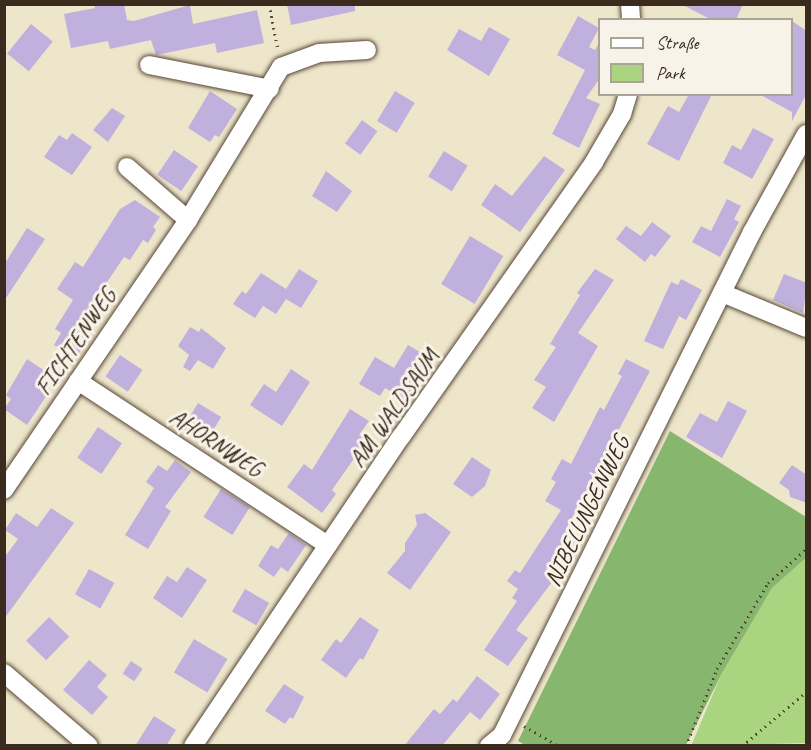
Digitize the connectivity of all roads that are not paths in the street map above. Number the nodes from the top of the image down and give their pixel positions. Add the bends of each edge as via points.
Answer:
1 (367, 50) dead end
2 (149, 65) dead end
3 (270, 88) junction
4 (627, 96) edge
5 (807, 134) edge
6 (127, 167) dead end
7 (188, 220) junction
8 (722, 293) junction
9 (807, 328) edge
10 (78, 381) junction
11 (4, 490) edge
12 (328, 545) junction
13 (4, 674) edge
14 (90, 746) edge
15 (194, 746) edge
16 (489, 746) edge

1 - 3 street, FICHTENWEG via 319,53 281,67
2 - 3 street
3 - 7 street, FICHTENWEG
4 - 12 street, AM WALDSAUM via 622,114 594,162
5 - 8 street, NIBELUNGENWEG
6 - 7 street
7 - 10 street, FICHTENWEG
8 - 9 street
8 - 16 street, NIBELUNGENWEG via 511,718 502,735
10 - 11 street, FICHTENWEG
10 - 12 street, AHORNWEG
12 - 15 street, AM WALDSAUM
13 - 14 street

